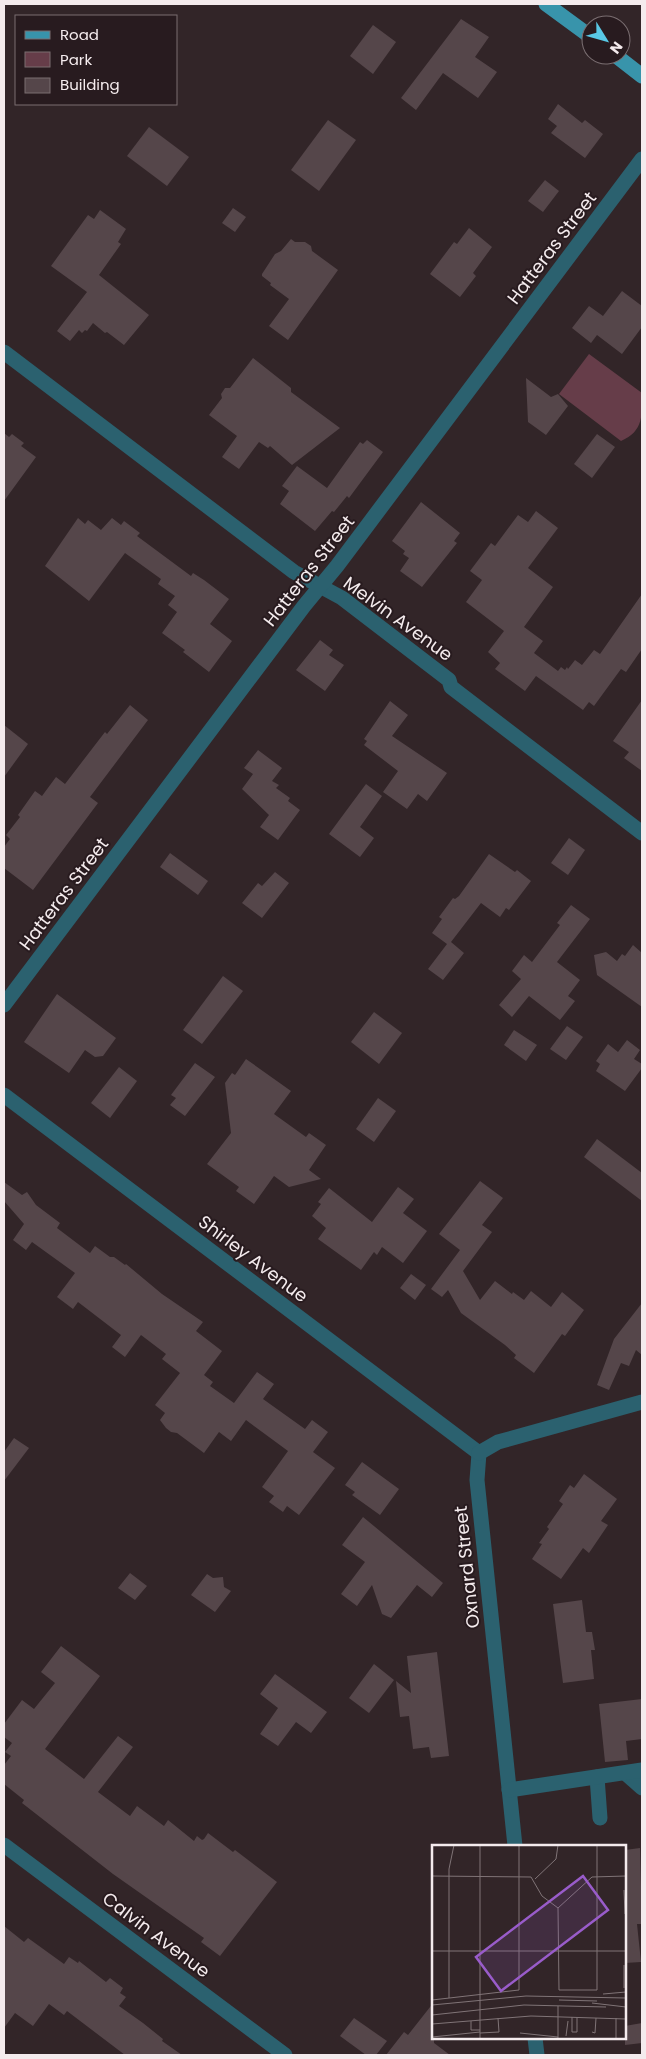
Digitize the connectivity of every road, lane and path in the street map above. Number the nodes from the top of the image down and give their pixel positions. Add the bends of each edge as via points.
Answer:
1 (546, 4) edge
2 (581, 30) edge
3 (627, 65) edge
4 (642, 76) edge
5 (642, 158) edge
6 (4, 352) edge
7 (321, 586) junction
8 (642, 832) edge
9 (4, 1005) edge
10 (4, 1095) edge
11 (642, 1402) edge
12 (479, 1453) junction
13 (642, 1770) edge
14 (625, 1773) junction
15 (597, 1777) junction
16 (642, 1788) edge
17 (509, 1790) junction
18 (600, 1818) dead end
19 (4, 1845) edge
20 (515, 1845) edge
21 (535, 2039) edge
22 (285, 2055) edge
23 (537, 2055) edge

1 - 2 main road
3 - 4 main road
5 - 7 street, Hatteras Street
6 - 7 street, Melvin Avenue via 294,572
7 - 8 street, Melvin Avenue via 342,598 449,680 451,687
7 - 9 street, Hatteras Street
10 - 12 street, Shirley Avenue
11 - 12 street via 498,1442
12 - 17 street, Oxnard Street via 477,1480
13 - 14 street
14 - 15 street
14 - 16 street
15 - 17 street
15 - 18 street
17 - 20 street, Oxnard Street
19 - 22 street, Calvin Avenue
21 - 23 street

